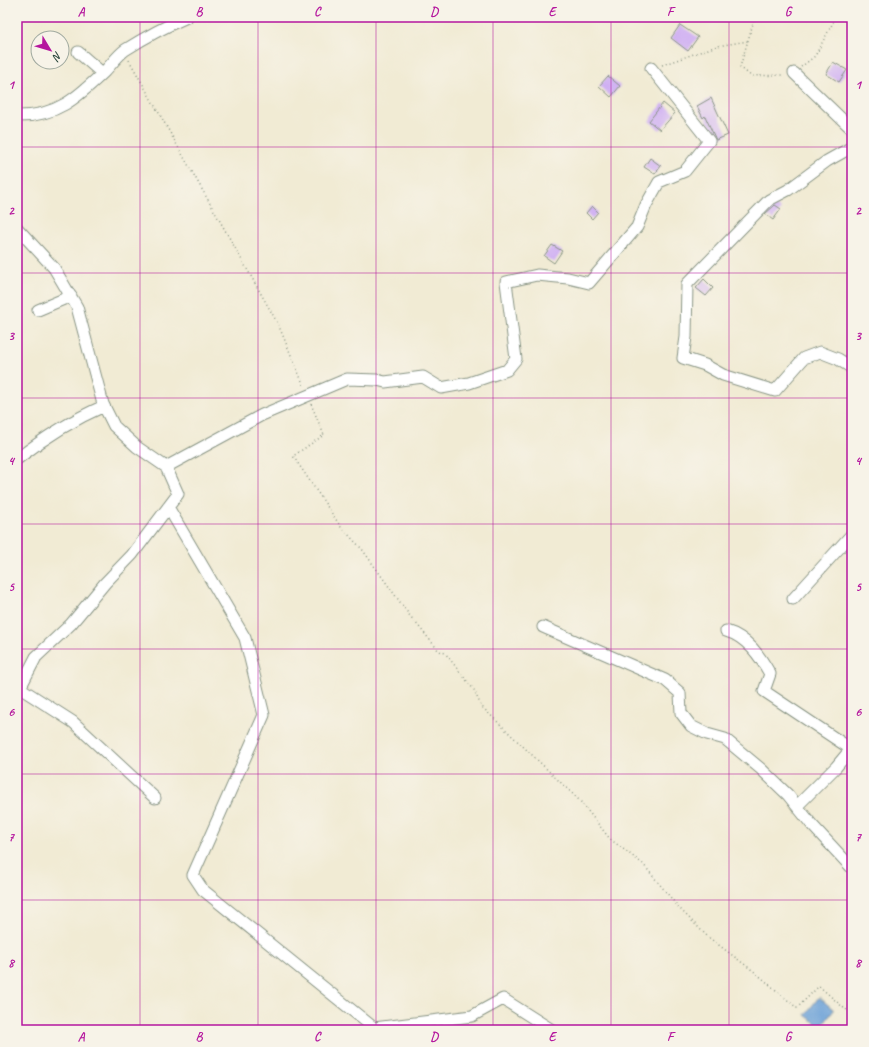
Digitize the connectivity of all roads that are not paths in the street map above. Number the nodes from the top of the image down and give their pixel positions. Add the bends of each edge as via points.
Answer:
1 (187, 17) edge
2 (78, 52) dead end
3 (651, 68) road end
4 (102, 73) junction
5 (794, 74) road end
6 (17, 116) edge
7 (852, 129) edge
8 (852, 147) edge
9 (17, 228) edge
10 (70, 296) junction
11 (38, 310) dead end
12 (852, 368) edge
13 (104, 406) junction
14 (17, 459) edge
15 (166, 467) junction
16 (168, 507) junction
17 (852, 534) edge
18 (793, 599) dead end
19 (543, 627) dead end
20 (726, 631) dead end
21 (18, 689) edge
22 (155, 798) dead end
23 (797, 806) junction
24 (852, 868) edge
25 (552, 1030) edge

1 - 4 street via 125,51
2 - 4 street
3 - 15 street via 709,141 685,171 659,182 646,205 638,227 589,283 537,275 506,282 516,359 507,370 469,383 441,388 424,377 385,382 347,379 262,415
4 - 6 street via 66,104 48,113
5 - 7 street
8 - 12 street via 769,200 687,284 683,358 724,375 775,391 804,358 820,352
9 - 10 street via 54,268
10 - 11 street
10 - 13 street via 76,307
13 - 14 street via 75,419
13 - 15 street via 114,426 137,447
15 - 16 street via 178,494
16 - 21 street via 132,555 71,624 36,657
16 - 25 street via 246,638 264,715 193,875 203,890 374,1028 472,1016 504,999
17 - 18 street
19 - 23 street via 665,680 680,693 681,713 690,726 725,739 761,769
20 - 23 street via 734,633 759,656 770,674 764,691 851,749
21 - 22 street via 73,722
23 - 24 street

